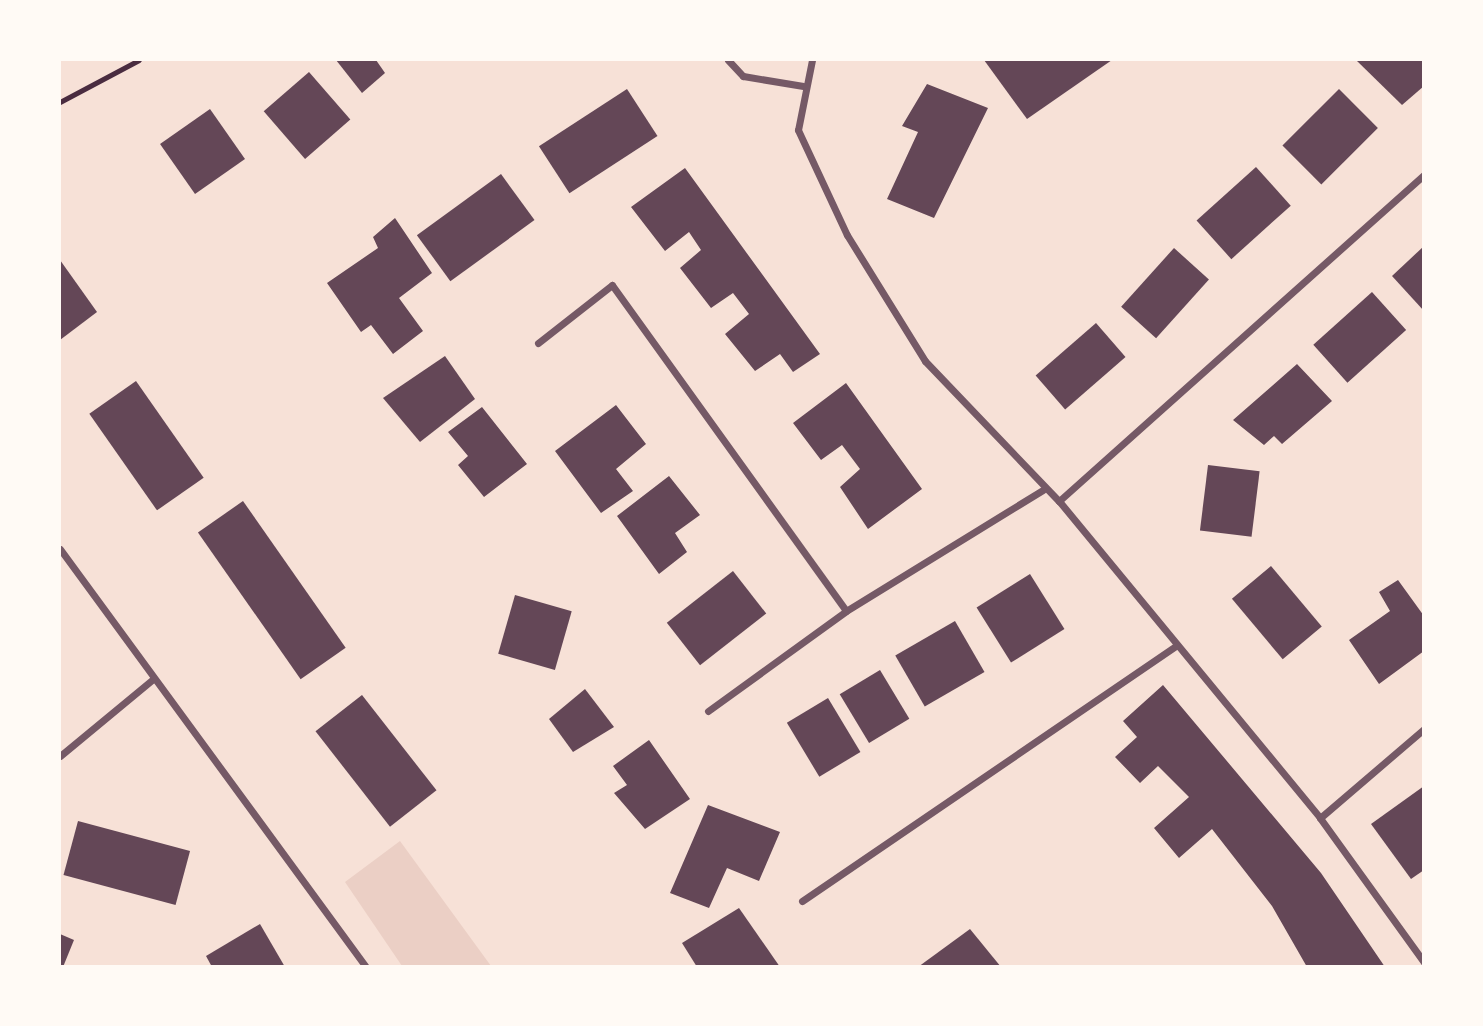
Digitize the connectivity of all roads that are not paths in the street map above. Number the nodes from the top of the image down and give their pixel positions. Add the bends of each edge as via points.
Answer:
1 (728, 60) edge
2 (812, 60) edge
3 (803, 86) junction
4 (1423, 175) edge
5 (538, 343) dead end
6 (1043, 490) junction
7 (1059, 501) junction
8 (60, 549) edge
9 (846, 611) junction
10 (1177, 646) junction
11 (153, 679) junction
12 (708, 711) dead end
13 (1423, 729) edge
14 (60, 756) edge
15 (1320, 818) junction
16 (802, 901) dead end
17 (1423, 962) edge
18 (366, 967) edge

1 - 3 street via 743,76
2 - 3 street
3 - 6 street via 797,130 847,235 925,362
4 - 7 street
5 - 9 street via 611,285
6 - 7 street
6 - 9 street
7 - 10 street
8 - 11 street
9 - 12 street
10 - 15 street
10 - 16 street
11 - 14 street
11 - 18 street
13 - 15 street
15 - 17 street

